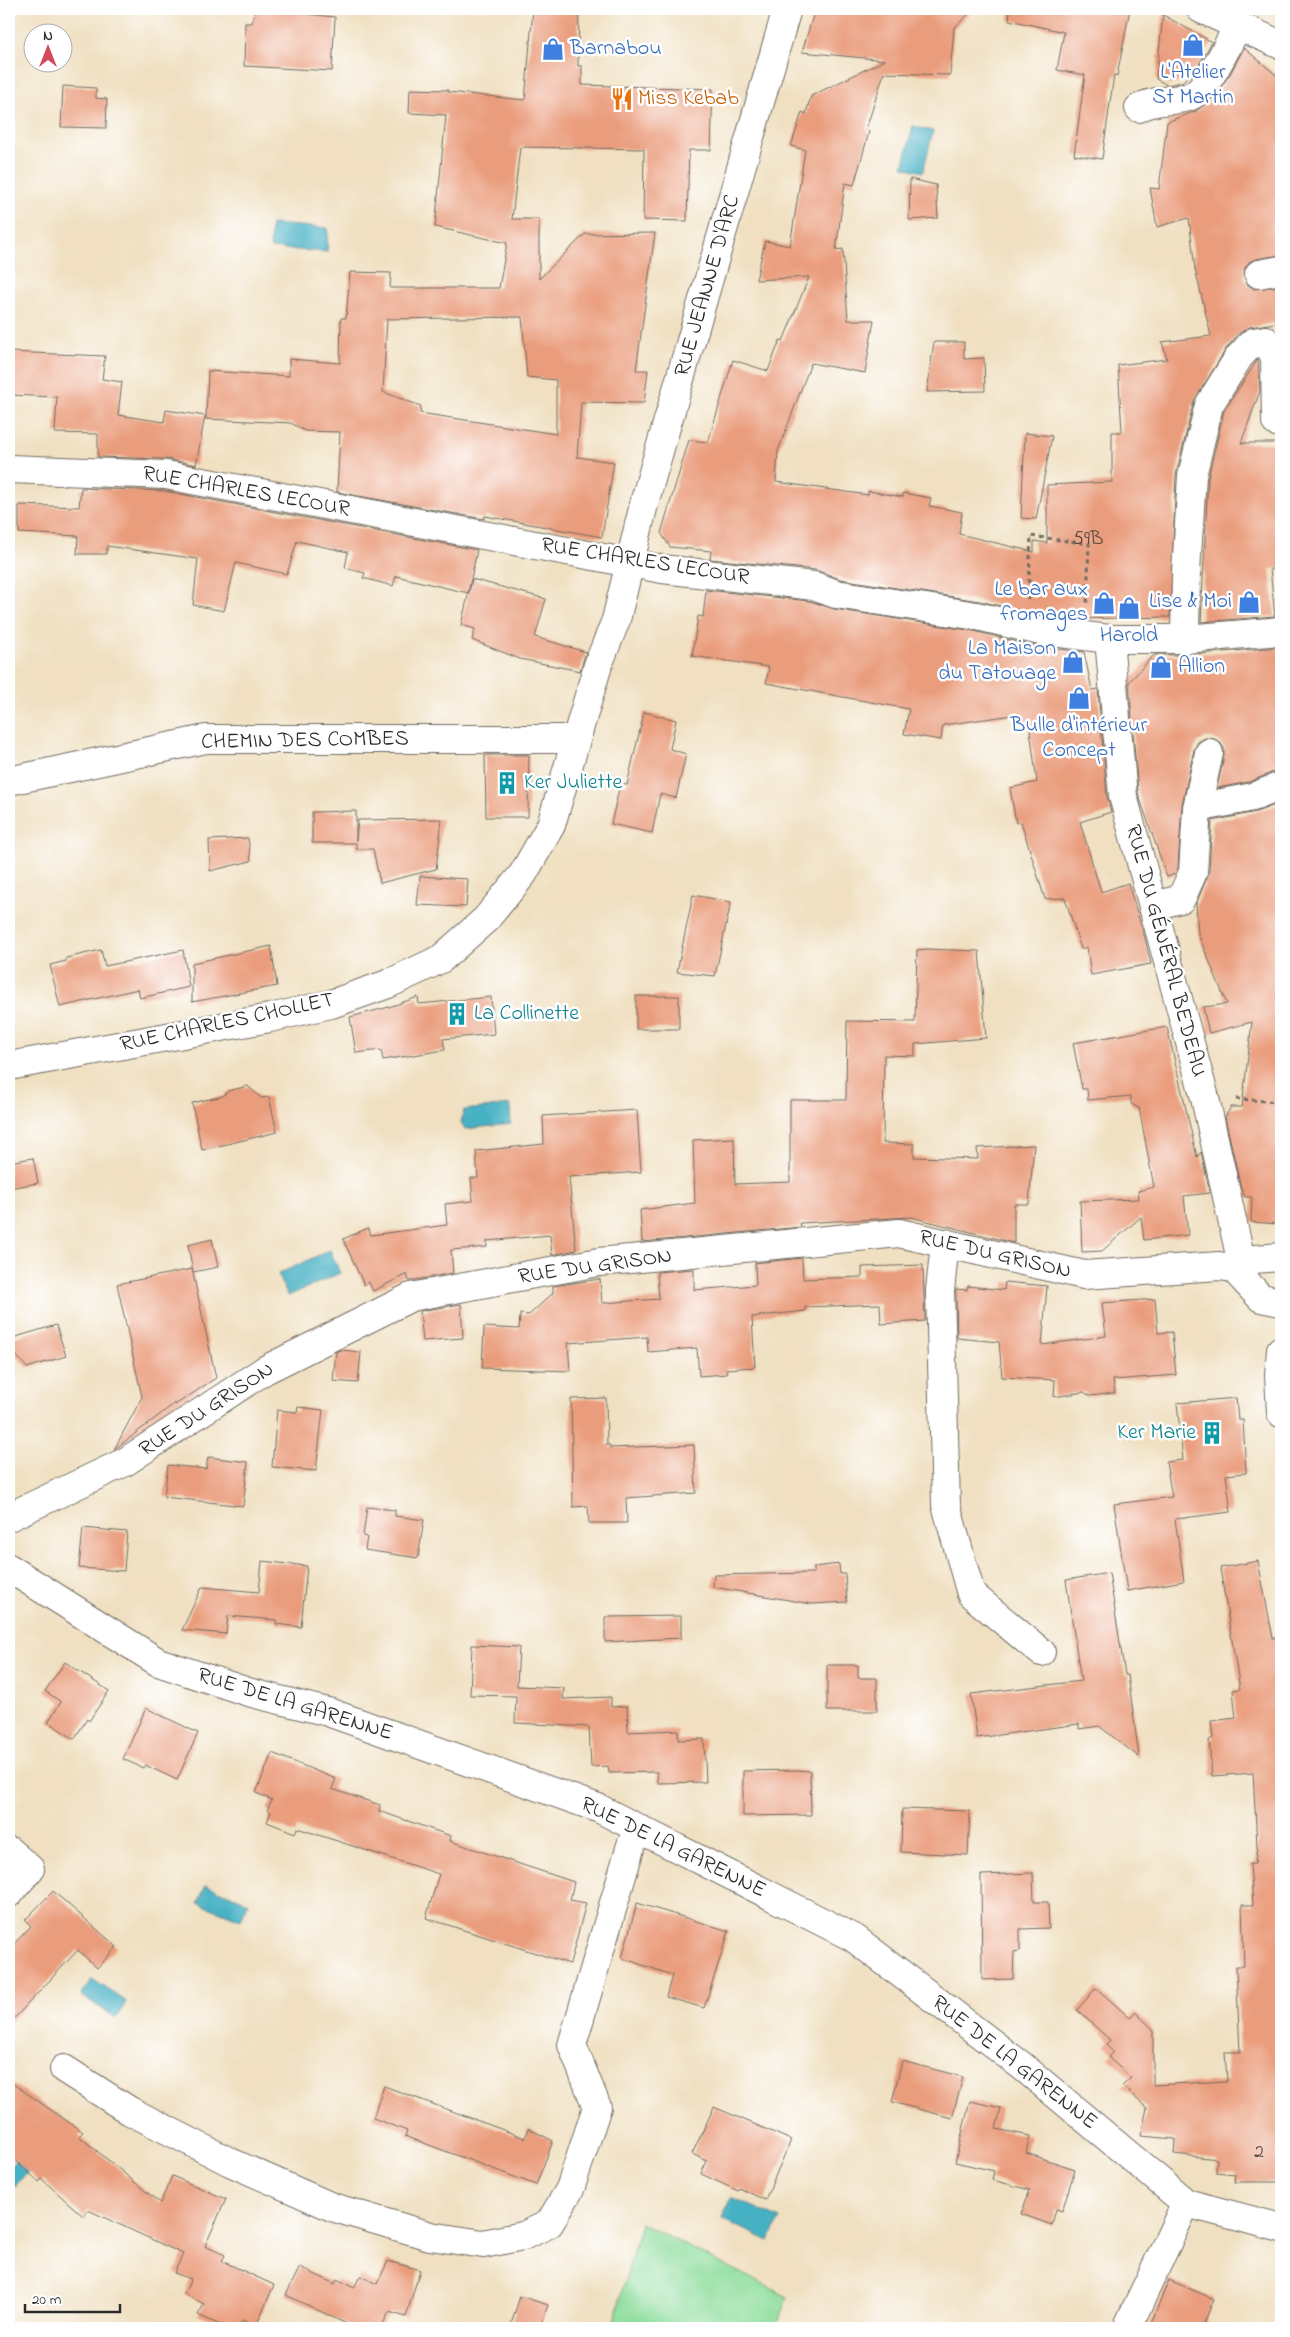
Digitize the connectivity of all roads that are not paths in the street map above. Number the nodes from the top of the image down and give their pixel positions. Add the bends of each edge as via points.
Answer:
1 (787, 9) edge
2 (1201, 9) edge
3 (1238, 27) junction
4 (1281, 45) edge
5 (1139, 108) dead end
6 (1273, 335) edge
7 (1276, 422) dead end
8 (9, 469) edge
9 (630, 563) junction
10 (1281, 631) edge
11 (1108, 639) junction
12 (1186, 639) junction
13 (576, 739) junction
14 (1209, 753) dead end
15 (9, 781) edge
16 (1281, 786) edge
17 (1197, 808) junction
18 (1153, 906) junction
19 (9, 1066) edge
20 (945, 1243) junction
21 (1281, 1257) edge
22 (1237, 1264) junction
23 (1281, 1302) edge
24 (1281, 1350) edge
25 (1280, 1398) edge
26 (9, 1517) edge
27 (9, 1568) edge
28 (1041, 1652) dead end
29 (638, 1829) junction
30 (9, 1851) edge
31 (9, 1893) edge
32 (64, 2068) dead end
33 (1186, 2202) junction
34 (1281, 2228) edge
35 (1127, 2328) edge

1 - 9 street, RUE JEANNE D'ARC via 645,500
2 - 3 street
3 - 4 street
3 - 5 street via 1205,84 1190,97
6 - 7 street
6 - 12 street via 1253,342 1238,357 1208,405 1192,476
8 - 9 street, RUE CHARLES LECOUR via 166,475
9 - 11 street, RUE CHARLES LECOUR via 814,586 836,594 977,616 1036,630
9 - 13 street, RUE CHARLES CHOLLET via 616,620 598,665
10 - 12 street, RUE CHARLES LECOUR
11 - 12 street, RUE CHARLES LECOUR
11 - 18 street, RUE DU GÉNÉRAL BEDEAU via 1123,796
13 - 15 street, CHEMIN DES COMBES via 206,739
13 - 19 street, RUE CHARLES CHOLLET via 551,825 523,874 486,920 441,959 388,984 331,1004
14 - 17 street
16 - 17 street via 1253,797
17 - 18 street via 1193,872 1182,899
18 - 22 street, RUE DU GÉNÉRAL BEDEAU via 1205,1098
20 - 22 street, RUE DU GRISON via 1084,1275
20 - 26 street, RUE DU GRISON via 899,1233 609,1261 411,1297 265,1370 125,1462
20 - 28 street via 940,1291 946,1505 971,1594
21 - 22 street, RUE DU GRISON
22 - 23 street via 1260,1298
24 - 25 street
27 - 29 street, RUE DE LA GARENNE via 158,1662 248,1692 328,1712 598,1808
29 - 32 street via 572,2045 597,2107 570,2189 549,2224 524,2236 483,2244 430,2236 332,2207 230,2162 130,2112
29 - 33 street, RUE DE LA GARENNE via 854,1938 1022,2066
30 - 31 street via 30,1870
33 - 34 street, RUE DE LA GARENNE
33 - 35 street

